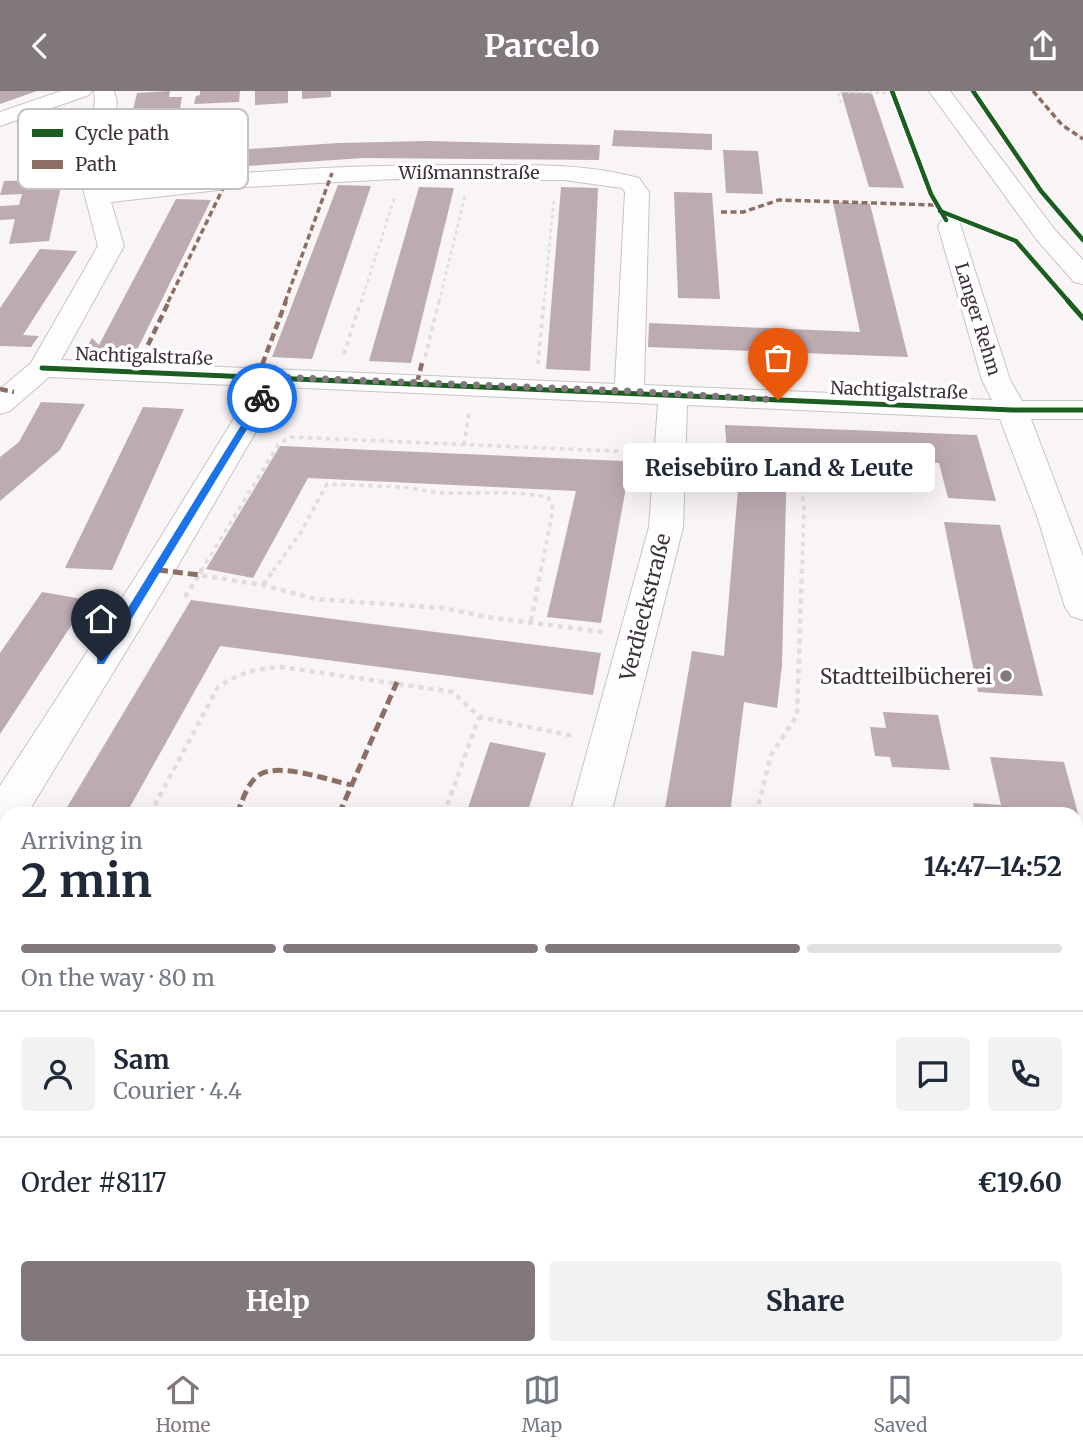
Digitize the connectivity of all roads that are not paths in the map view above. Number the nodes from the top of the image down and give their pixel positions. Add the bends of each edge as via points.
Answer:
1 (82, 91) edge
2 (104, 91) edge
3 (940, 91) edge
4 (29, 109) edge
5 (105, 109) edge
6 (18, 113) edge
7 (0, 119) edge
8 (248, 179) edge
9 (95, 189) edge
10 (158, 189) edge
11 (97, 197) junction
12 (950, 226) dead end
13 (1083, 276) edge
14 (42, 368) junction
15 (274, 377) junction
16 (629, 391) junction
17 (673, 396) junction
18 (0, 404) edge
19 (1012, 410) junction
20 (1083, 411) edge
21 (1083, 607) edge
22 (9, 807) edge
23 (592, 807) edge

1 - 4 street
2 - 5 street
3 - 13 street via 1046,235
6 - 7 street
8 - 16 street, Wißmannstraße via 471,171 610,176 631,183 637,192
9 - 11 street
10 - 11 street, Wißmannstraße
11 - 14 street via 111,246
12 - 19 street, Langer Rehm via 996,380
14 - 15 street, Nachtigalstraße
14 - 18 street
15 - 16 street, Nachtigalstraße
15 - 22 street
16 - 17 street, Nachtigalstraße
17 - 19 street, Nachtigalstraße
17 - 23 street, Verdieckstraße via 666,527
19 - 20 street, Nachtigalstraße
19 - 21 street, Langer Rehm

